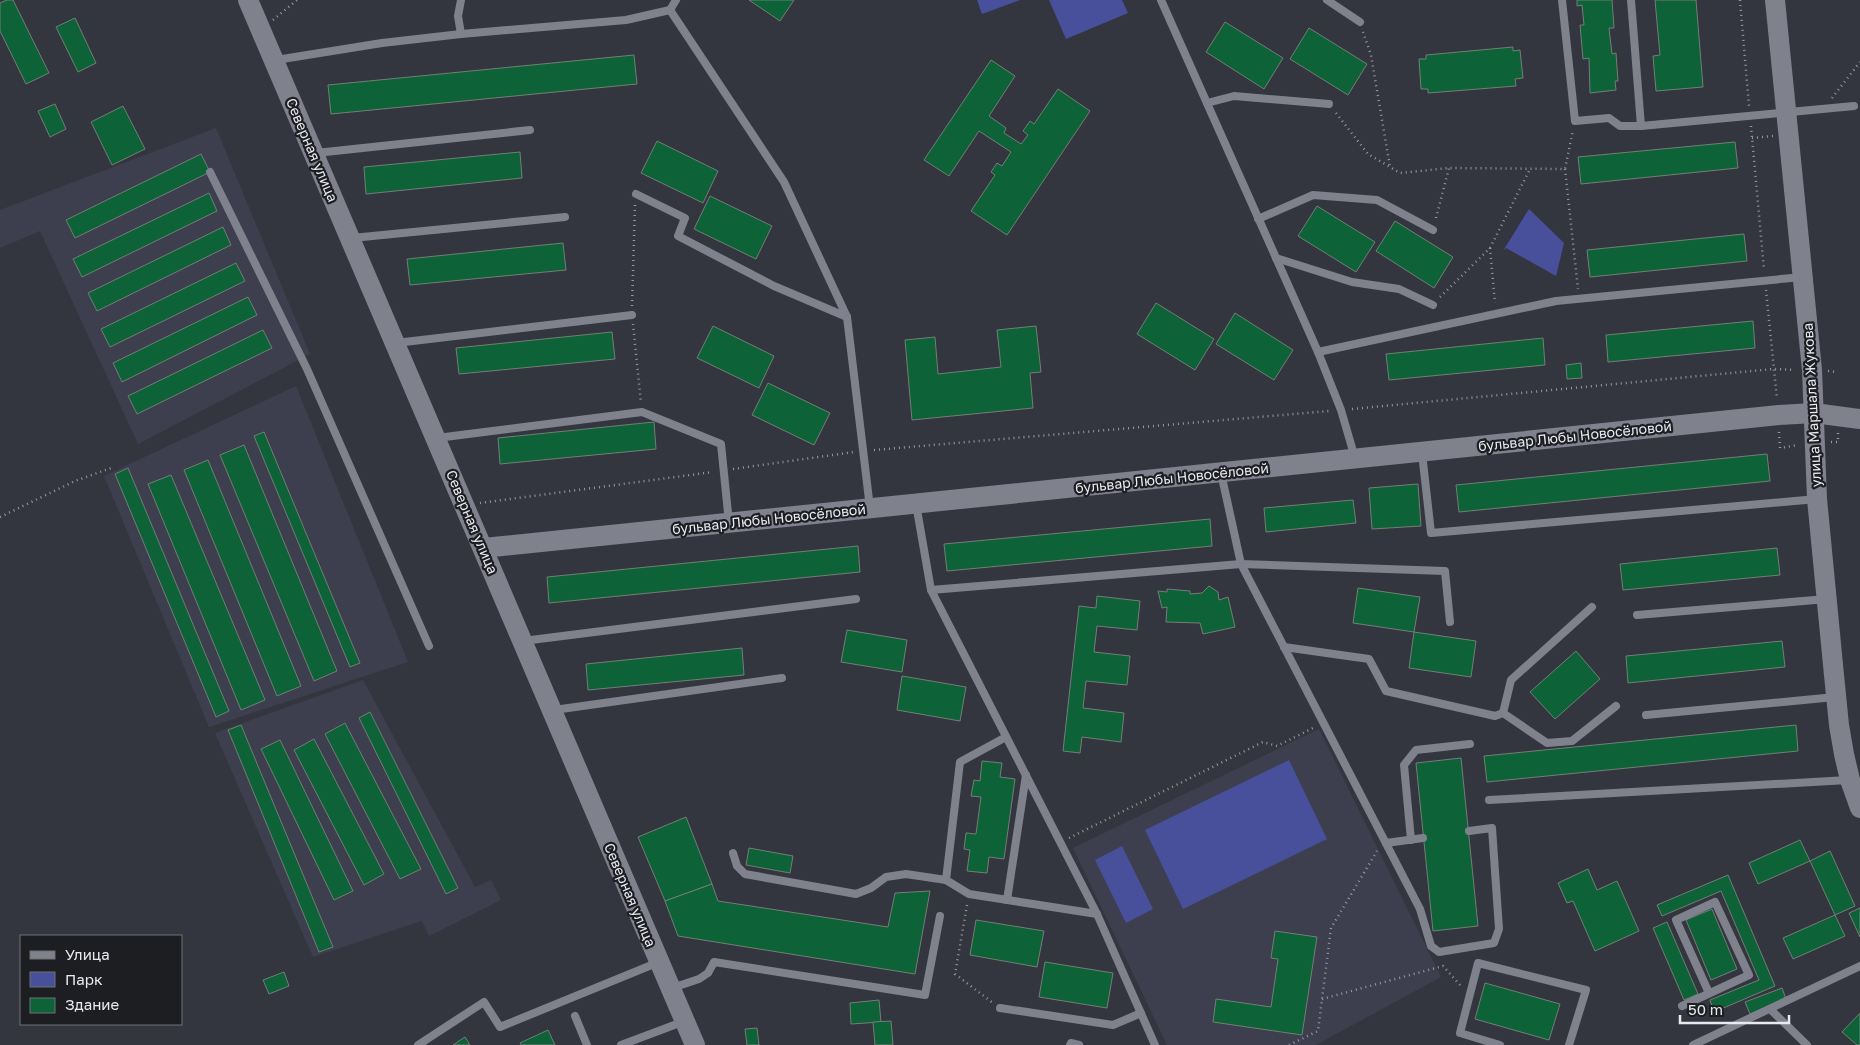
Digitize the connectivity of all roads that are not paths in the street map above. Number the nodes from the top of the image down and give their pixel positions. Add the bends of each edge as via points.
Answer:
1 (248, 0) edge
2 (461, 0) edge
3 (676, 0) edge
4 (1160, 0) edge
5 (1326, 0) edge
6 (1562, 0) edge
7 (1631, 0) edge
8 (1775, 0) edge
9 (670, 10) junction
10 (1360, 22) road end
11 (461, 34) junction
12 (274, 61) junction
13 (1206, 103) junction
14 (1329, 104) road end
15 (1854, 106) dead end
16 (1787, 114) junction
17 (1641, 126) junction
18 (530, 130) dead end
19 (314, 153) junction
20 (210, 172) dead end
21 (636, 194) dead end
22 (565, 217) dead end
23 (1258, 219) junction
24 (1433, 230) road end
25 (350, 238) junction
26 (1276, 258) junction
27 (1803, 277) junction
28 (1433, 305) road end
29 (632, 315) dead end
30 (847, 317) junction
31 (394, 343) junction
32 (1318, 352) junction
33 (1814, 413) junction
34 (1860, 419) edge
35 (435, 438) junction
36 (1422, 452) junction
37 (1356, 459) junction
38 (1221, 472) junction
39 (1817, 499) junction
40 (916, 504) junction
41 (870, 508) junction
42 (729, 523) junction
43 (484, 548) junction
44 (1241, 564) junction
45 (931, 590) junction
46 (856, 598) dead end
47 (1827, 599) junction
48 (1592, 607) dead end
49 (1637, 616) dead end
50 (1450, 622) dead end
51 (522, 642) junction
52 (429, 646) dead end
53 (1284, 647) junction
54 (782, 678) dead end
55 (1836, 697) junction
56 (1616, 706) dead end
57 (551, 710) junction
58 (1503, 713) junction
59 (1646, 715) dead end
60 (1006, 737) junction
61 (1470, 744) dead end
62 (1026, 776) junction
63 (1850, 780) junction
64 (1489, 800) dead end
65 (1860, 808) edge
66 (1469, 831) dead end
67 (1424, 838) dead end
68 (1411, 840) junction
69 (1386, 843) junction
70 (732, 853) dead end
71 (946, 880) junction
72 (1007, 900) junction
73 (1097, 914) junction
74 (940, 916) dead end
75 (659, 962) junction
76 (1860, 966) edge
77 (670, 988) junction
78 (1709, 994) junction
79 (1682, 1006) dead end
80 (1000, 1008) road end
81 (1770, 1009) junction
82 (1141, 1013) junction
83 (575, 1016) dead end
84 (685, 1021) junction
85 (418, 1045) edge
86 (587, 1045) edge
87 (621, 1045) edge
88 (695, 1045) edge
89 (1070, 1045) edge
90 (1079, 1045) edge
91 (1155, 1045) edge
92 (1500, 1045) edge
93 (1569, 1045) edge
94 (1692, 1045) edge
95 (1807, 1045) edge

1 - 12 street, Северная улица
2 - 11 lane via 458,16
3 - 9 lane
4 - 13 lane
5 - 10 lane
6 - 17 lane via 1575,121 1609,118 1620,126
7 - 17 lane
8 - 16 street, улица Маршала Жукова
9 - 11 lane via 626,20
9 - 30 lane via 784,182
11 - 12 lane
12 - 19 street, Северная улица
13 - 14 lane via 1234,96
13 - 23 lane
15 - 16 lane
16 - 17 lane
16 - 27 street, улица Маршала Жукова
18 - 19 lane
19 - 25 street, Северная улица
20 - 52 lane via 307,369
21 - 30 lane via 686,218 678,236 774,286
22 - 25 lane
23 - 24 lane via 1313,195 1377,200
23 - 26 lane
25 - 31 street, Северная улица
26 - 28 lane via 1352,282 1399,288
26 - 32 lane
27 - 32 lane via 1556,301
27 - 33 street, улица Маршала Жукова
29 - 31 lane
30 - 41 lane
31 - 35 street, Северная улица
32 - 37 lane
33 - 34 street, бульвар Любы Новосёловой
33 - 36 street, бульвар Любы Новосёловой
33 - 39 street, улица Маршала Жукова
35 - 42 lane via 642,412 721,444
35 - 43 street, Северная улица
36 - 37 street, бульвар Любы Новосёловой
36 - 39 lane via 1431,533
37 - 38 street, бульвар Любы Новосёловой
38 - 40 street, бульвар Любы Новосёловой
38 - 44 lane
39 - 47 street, улица Маршала Жукова
40 - 41 street, бульвар Любы Новосёловой
40 - 45 lane
41 - 42 street, бульвар Любы Новосёловой
42 - 43 street, бульвар Любы Новосёловой
43 - 51 street, Северная улица
44 - 45 lane
44 - 50 lane via 1445,571
44 - 53 lane
45 - 60 lane
46 - 51 lane
47 - 49 lane
47 - 55 street, улица Маршала Жукова
48 - 58 lane via 1510,680
51 - 57 street, Северная улица
53 - 58 lane via 1369,658 1386,691 1495,716
53 - 69 lane
54 - 57 lane
55 - 59 lane
55 - 63 street, улица Маршала Жукова
56 - 58 lane via 1572,741 1547,743
57 - 75 street, Северная улица
60 - 62 lane
60 - 71 lane via 960,762
61 - 68 lane via 1416,750 1404,765
62 - 72 lane
62 - 73 lane
63 - 64 lane
63 - 65 street, улица Маршала Жукова
66 - 69 lane via 1492,828 1499,929 1494,943 1439,952 1431,946 1420,909
67 - 68 lane
68 - 69 lane
70 - 71 lane via 737,866 745,874 856,894 886,877 906,874
71 - 72 lane via 969,894
72 - 73 lane
73 - 82 lane
74 - 77 lane via 925,995 714,962 708,973 699,979
75 - 77 street, Северная улица
75 - 85 lane via 500,1027 484,1002
76 - 81 lane
77 - 84 street, Северная улица
78 - 78 lane via 1749,976 1715,902 1676,920
78 - 79 lane
80 - 82 lane via 1113,1024
81 - 94 lane
81 - 95 lane
82 - 91 lane
83 - 86 lane
84 - 87 lane
84 - 88 street, Северная улица
89 - 90 lane
92 - 93 lane via 1460,1034 1478,963 1586,990

